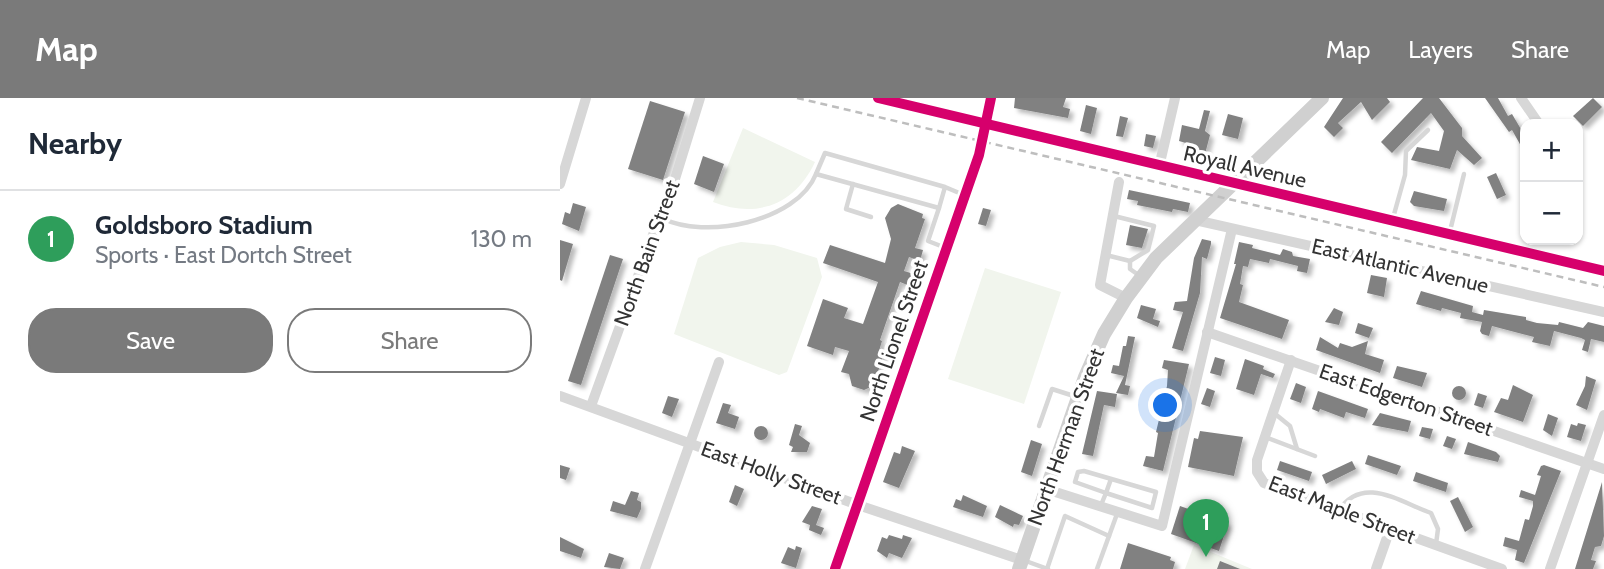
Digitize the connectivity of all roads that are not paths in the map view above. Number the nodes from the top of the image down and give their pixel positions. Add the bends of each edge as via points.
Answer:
1 (586, 98) edge
2 (700, 98) edge
3 (878, 98) edge
4 (991, 98) edge
5 (1175, 98) edge
6 (1322, 98) edge
7 (1521, 98) edge
8 (1536, 119) edge
9 (986, 124) junction
10 (1428, 130) dead end
11 (1159, 167) junction
12 (816, 174) junction
13 (1464, 174) dead end
14 (1119, 182) dead end
15 (560, 184) edge
16 (853, 184) junction
17 (1233, 184) junction
18 (945, 187) junction
19 (965, 195) junction
20 (939, 208) junction
21 (1113, 216) junction
22 (661, 217) junction
23 (871, 217) dead end
24 (1195, 220) junction
25 (1392, 222) junction
26 (1232, 229) junction
27 (1449, 235) junction
28 (946, 248) junction
29 (1106, 255) junction
30 (1130, 261) junction
31 (1604, 271) edge
32 (1142, 278) junction
33 (1126, 298) junction
34 (1604, 312) edge
35 (1207, 332) junction
36 (1291, 360) junction
37 (719, 362) dead end
38 (560, 396) edge
39 (1078, 397) junction
40 (591, 406) junction
41 (1273, 412) junction
42 (1604, 415) edge
43 (1039, 426) dead end
44 (1265, 437) junction
45 (690, 444) junction
46 (1297, 449) junction
47 (1315, 456) dead end
48 (1588, 464) junction
49 (1604, 469) edge
50 (1111, 479) junction
51 (1046, 489) junction
52 (1156, 492) junction
53 (1106, 493) junction
54 (1170, 495) junction
55 (858, 505) junction
56 (1100, 506) junction
57 (1339, 510) junction
58 (1117, 512) junction
59 (1390, 529) junction
60 (1109, 536) junction
61 (1436, 545) junction
62 (1021, 564) edge
63 (645, 569) edge
64 (835, 569) edge
65 (1047, 569) edge
66 (1097, 569) edge
67 (1376, 569) edge
68 (1503, 569) edge
69 (1550, 569) edge

1 - 15 street
2 - 22 street, North Bain Street
3 - 9 street, Royall Avenue
4 - 9 street
5 - 11 street
6 - 17 main road, North Herman Street
7 - 8 street
9 - 11 street, Royall Avenue
9 - 19 street, North Lionel Street
10 - 25 lane via 1406,151 1405,175
11 - 17 street, Royall Avenue
12 - 16 lane
12 - 18 lane via 825,153
12 - 22 lane via 804,196 769,215 697,229
13 - 27 lane
14 - 21 street
16 - 20 lane
16 - 23 lane via 846,209
17 - 24 main road, North Herman Street
17 - 25 street, Royall Avenue
18 - 19 lane
18 - 20 lane
19 - 28 street, North Lionel Street
20 - 28 lane via 928,241
21 - 29 street
21 - 30 lane via 1154,226 1148,250
22 - 40 street, North Bain Street
24 - 26 street, East Atlantic Avenue
24 - 32 main road, North Herman Street
25 - 27 street, Royall Avenue
26 - 34 street, East Atlantic Avenue
26 - 35 street
27 - 31 street, Royall Avenue
28 - 55 street, North Lionel Street
29 - 30 lane
29 - 33 street via 1100,285
30 - 32 lane via 1130,269
32 - 33 main road, North Herman Street
33 - 39 main road, North Herman Street via 1104,334
35 - 36 street, East Edgerton Street
35 - 54 street
36 - 41 street, East Maple Street
36 - 48 street, East Edgerton Street
37 - 45 street
38 - 40 street, East Holly Street
39 - 43 lane via 1052,390
39 - 51 main road, North Herman Street
40 - 45 street, East Holly Street
41 - 44 street, East Maple Street
41 - 46 lane via 1290,426
42 - 48 street
44 - 46 lane
44 - 57 street, East Maple Street via 1257,460 1264,484
45 - 55 street, East Holly Street
45 - 63 street
46 - 47 lane
48 - 49 street, East Edgerton Street
48 - 69 street
50 - 52 lane
50 - 53 lane
50 - 53 lane via 1078,472 1075,482
51 - 56 street
51 - 62 main road, North Herman Street
52 - 53 lane via 1152,508
52 - 54 lane
53 - 56 lane
54 - 58 street via 1163,526
55 - 62 street, East Holly Street
55 - 64 street, North Lionel Street
56 - 58 street
57 - 59 street, East Maple Street
57 - 61 lane via 1348,497 1368,490 1431,513 1438,529
58 - 60 lane
59 - 61 street, East Maple Street
59 - 67 street
60 - 65 lane via 1065,516
60 - 66 lane
61 - 68 street, East Maple Street
62 - 65 lane

